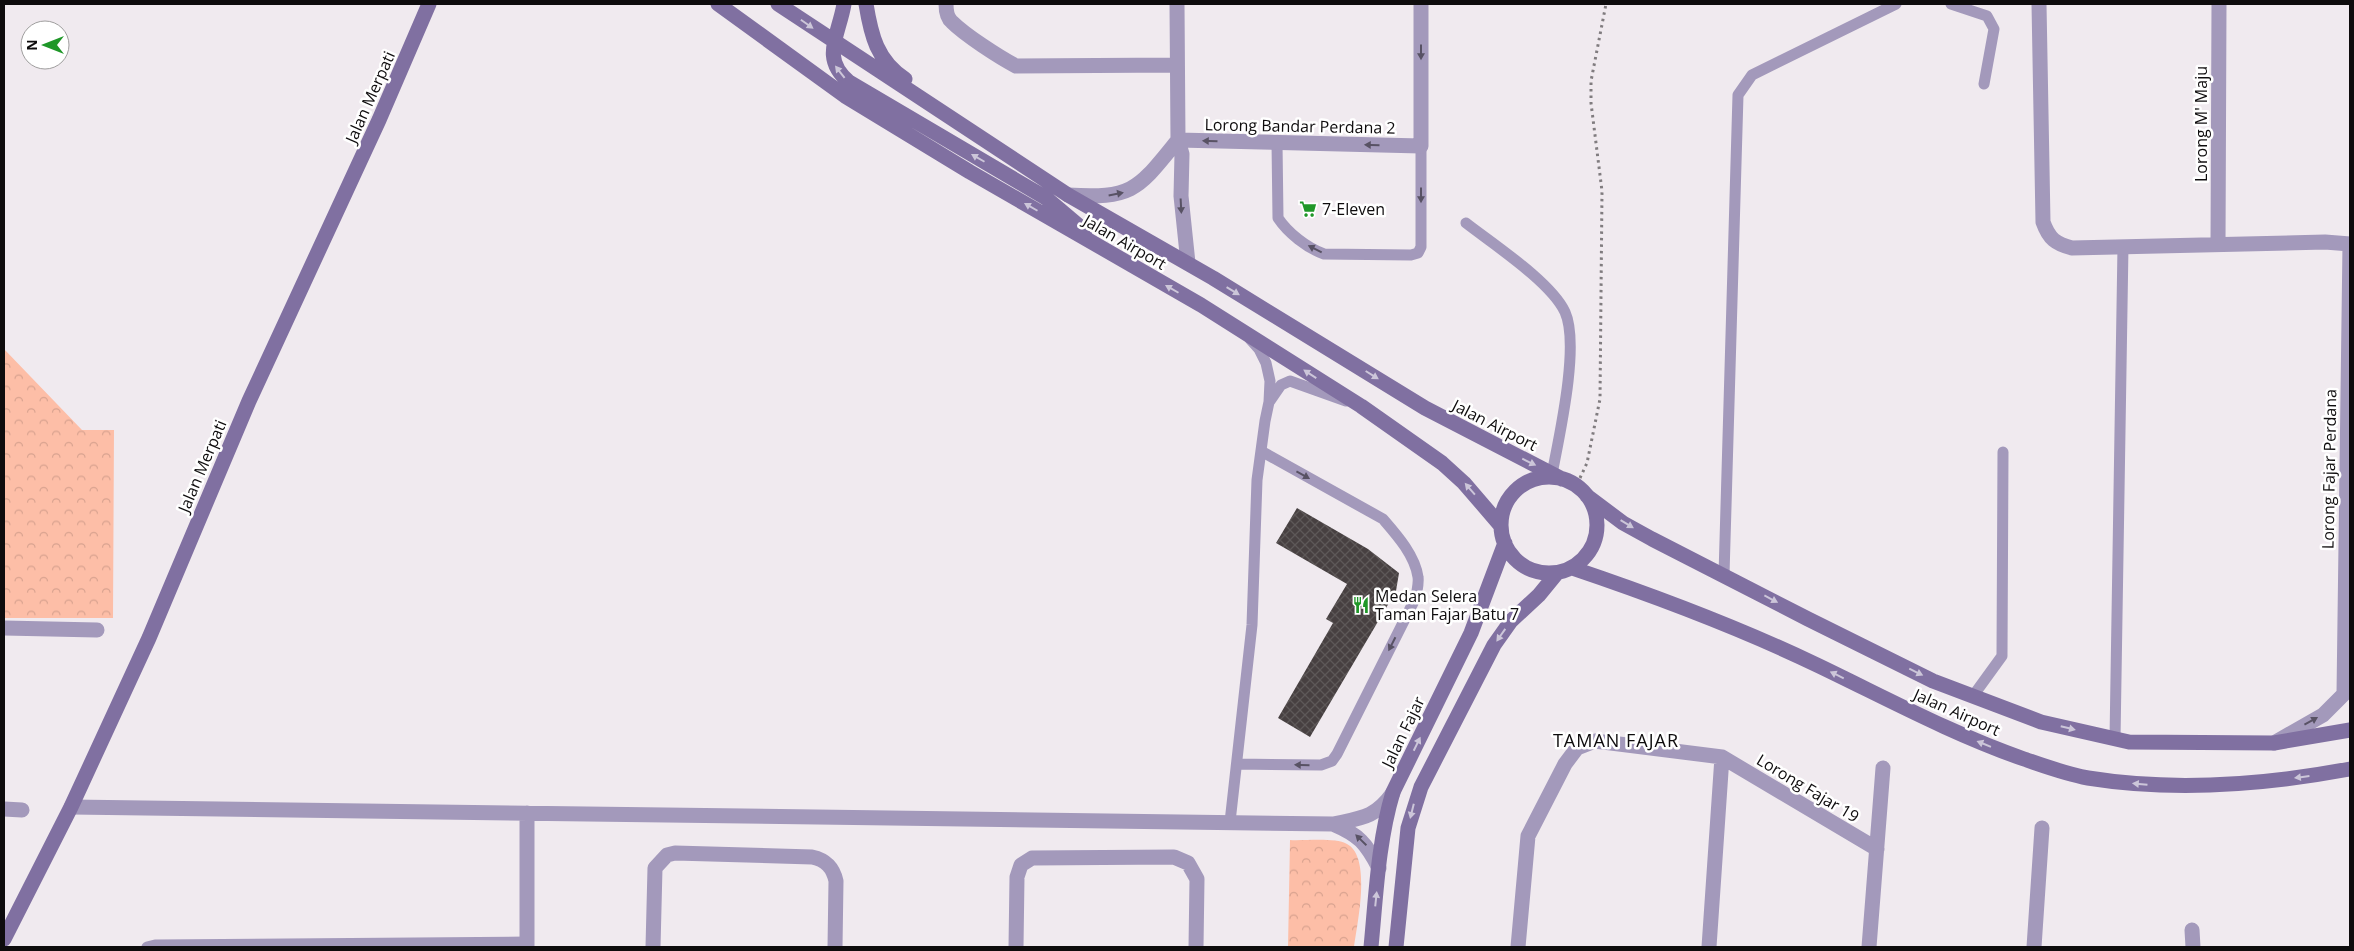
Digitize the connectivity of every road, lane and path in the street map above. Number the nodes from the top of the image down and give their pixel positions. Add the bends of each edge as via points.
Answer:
1 (429, 4) edge
2 (718, 4) edge
3 (778, 4) edge
4 (844, 4) edge
5 (866, 4) edge
6 (946, 4) edge
7 (1177, 4) edge
8 (1421, 4) edge
9 (1606, 4) edge
10 (1896, 4) edge
11 (1952, 4) edge
12 (2039, 4) edge
13 (2219, 4) edge
14 (835, 43) junction
15 (1178, 65) junction
16 (1984, 84) dead end
17 (982, 138) junction
18 (1178, 140) junction
19 (1276, 143) junction
20 (1421, 146) junction
21 (1068, 195) junction
22 (1466, 223) dead end
23 (2218, 244) junction
24 (2350, 244) edge
25 (2123, 246) junction
26 (1117, 257) junction
27 (1188, 263) junction
28 (1246, 334) junction
29 (1269, 402) junction
30 (1361, 406) junction
31 (1261, 451) junction
32 (2003, 452) dead end
33 (1569, 484) junction
34 (2348, 522) edge
35 (1501, 526) junction
36 (1505, 543) junction
37 (1572, 568) junction
38 (1557, 573) junction
39 (1724, 575) junction
40 (4, 628) edge
41 (97, 630) dead end
42 (1973, 696) junction
43 (2347, 696) edge
44 (2350, 730) edge
45 (2115, 739) junction
46 (2274, 743) junction
47 (1722, 757) junction
48 (1237, 764) junction
49 (1883, 768) dead end
50 (2350, 769) edge
51 (1393, 792) junction
52 (71, 807) junction
53 (4, 809) edge
54 (22, 810) dead end
55 (527, 813) junction
56 (1230, 822) junction
57 (1333, 824) junction
58 (2042, 828) dead end
59 (1877, 849) junction
60 (1379, 868) junction
61 (2192, 930) dead end
62 (4, 939) edge
63 (527, 945) edge
64 (147, 947) edge
65 (653, 947) edge
66 (835, 947) edge
67 (1016, 947) edge
68 (1196, 947) edge
69 (1371, 947) edge
70 (1396, 947) edge
71 (1518, 947) edge
72 (1709, 947) edge
73 (1868, 947) edge
74 (2034, 947) edge
75 (2193, 947) edge

1 - 52 main road, Jalan Merpati via 249,401 149,638
26 -> 2 main road, Jalan Airport via 845,96
3 -> 14 main road, Jalan Airport
4 - 14 main road
5 - 17 main road via 876,47 884,61 897,74 968,118
6 - 15 street via 951,22 1016,66
7 - 15 street
8 -> 20 street
9 - 33 path via 1590,81 1602,191 1600,398 1587,463
10 - 39 lane via 1752,75 1738,95
11 - 16 lane via 1987,16 1994,29
12 - 25 street via 2043,222 2046,231 2060,245 2072,248
13 - 23 street, Lorong M' Maju
14 - 17 main road, Jalan Airport
26 -> 14 main road via 1046,198 849,82 832,60
15 - 18 street
17 - 21 main road, Jalan Airport
19 -> 18 street, Lorong Bandar Perdana 2
21 -> 18 street via 1095,196 1128,191 1140,185
18 -> 27 street via 1182,154 1181,196
20 -> 19 street, Lorong Bandar Perdana 2
20 -> 19 lane via 1421,247 1418,253 1334,254 1313,250 1278,218
21 - 27 main road, Jalan Airport
22 - 33 lane via 1550,291 1565,312 1570,340 1567,386
23 - 24 street
23 - 25 street
24 - 34 street, Lorong Fajar Perdana
25 - 45 lane
28 -> 26 main road, Jalan Airport
27 -> 33 main road, Jalan Airport via 1425,408
28 - 29 lane via 1266,363 1270,381
30 -> 28 main road, Jalan Airport
29 - 30 lane via 1281,385 1290,381
29 - 31 lane
35 -> 30 main road, Jalan Airport via 1468,487 1442,463
31 - 48 lane via 1252,625
31 -> 48 lane via 1382,518 1414,562 1418,577 1416,597 1332,761 1321,765
32 - 42 lane via 2002,656
33 - 35 main road via 1540,478 1520,487 1506,505
33 - 37 main road via 1594,511 1597,527 1594,543
33 -> 39 main road, Jalan Airport via 1623,523
34 - 43 street, Lorong Fajar Perdana
35 - 36 main road
36 - 38 main road via 1513,557 1525,567 1540,573
51 -> 36 main road, Jalan Fajar via 1471,633
37 - 38 main road
50 -> 37 main road, Jalan Airport via 2262,782 2168,786 2086,778 1978,742 1778,647 1627,585
38 -> 70 main road via 1511,621 1494,645 1421,787 1408,828
39 -> 42 main road, Jalan Airport via 1933,681
40 - 41 street
42 -> 45 main road, Jalan Airport via 2041,722
46 -> 43 street via 2323,715
44 - 46 main road, Jalan Airport
45 - 46 main road, Jalan Airport
47 - 59 street, Lorong Fajar 19
47 - 71 street via 1595,741 1577,748 1565,764 1528,836
47 - 72 street
48 - 56 lane
49 - 59 street, Lorong Fajar 19
51 - 57 street via 1383,806 1369,816
51 - 60 main road, Jalan Fajar
52 - 55 street
52 - 62 main road, Jalan Merpati
53 - 54 street
55 - 56 street
55 - 63 street
56 - 57 street
60 -> 57 street via 1361,839
58 - 74 street
59 - 73 street, Lorong Fajar 19
69 -> 60 main road, Jalan Fajar
61 - 75 street
63 - 64 lane
65 - 66 street via 653,876 659,861 675,853 812,857 829,864 836,881
67 - 68 street via 1017,877 1020,865 1032,858 1174,857 1188,863 1197,879

